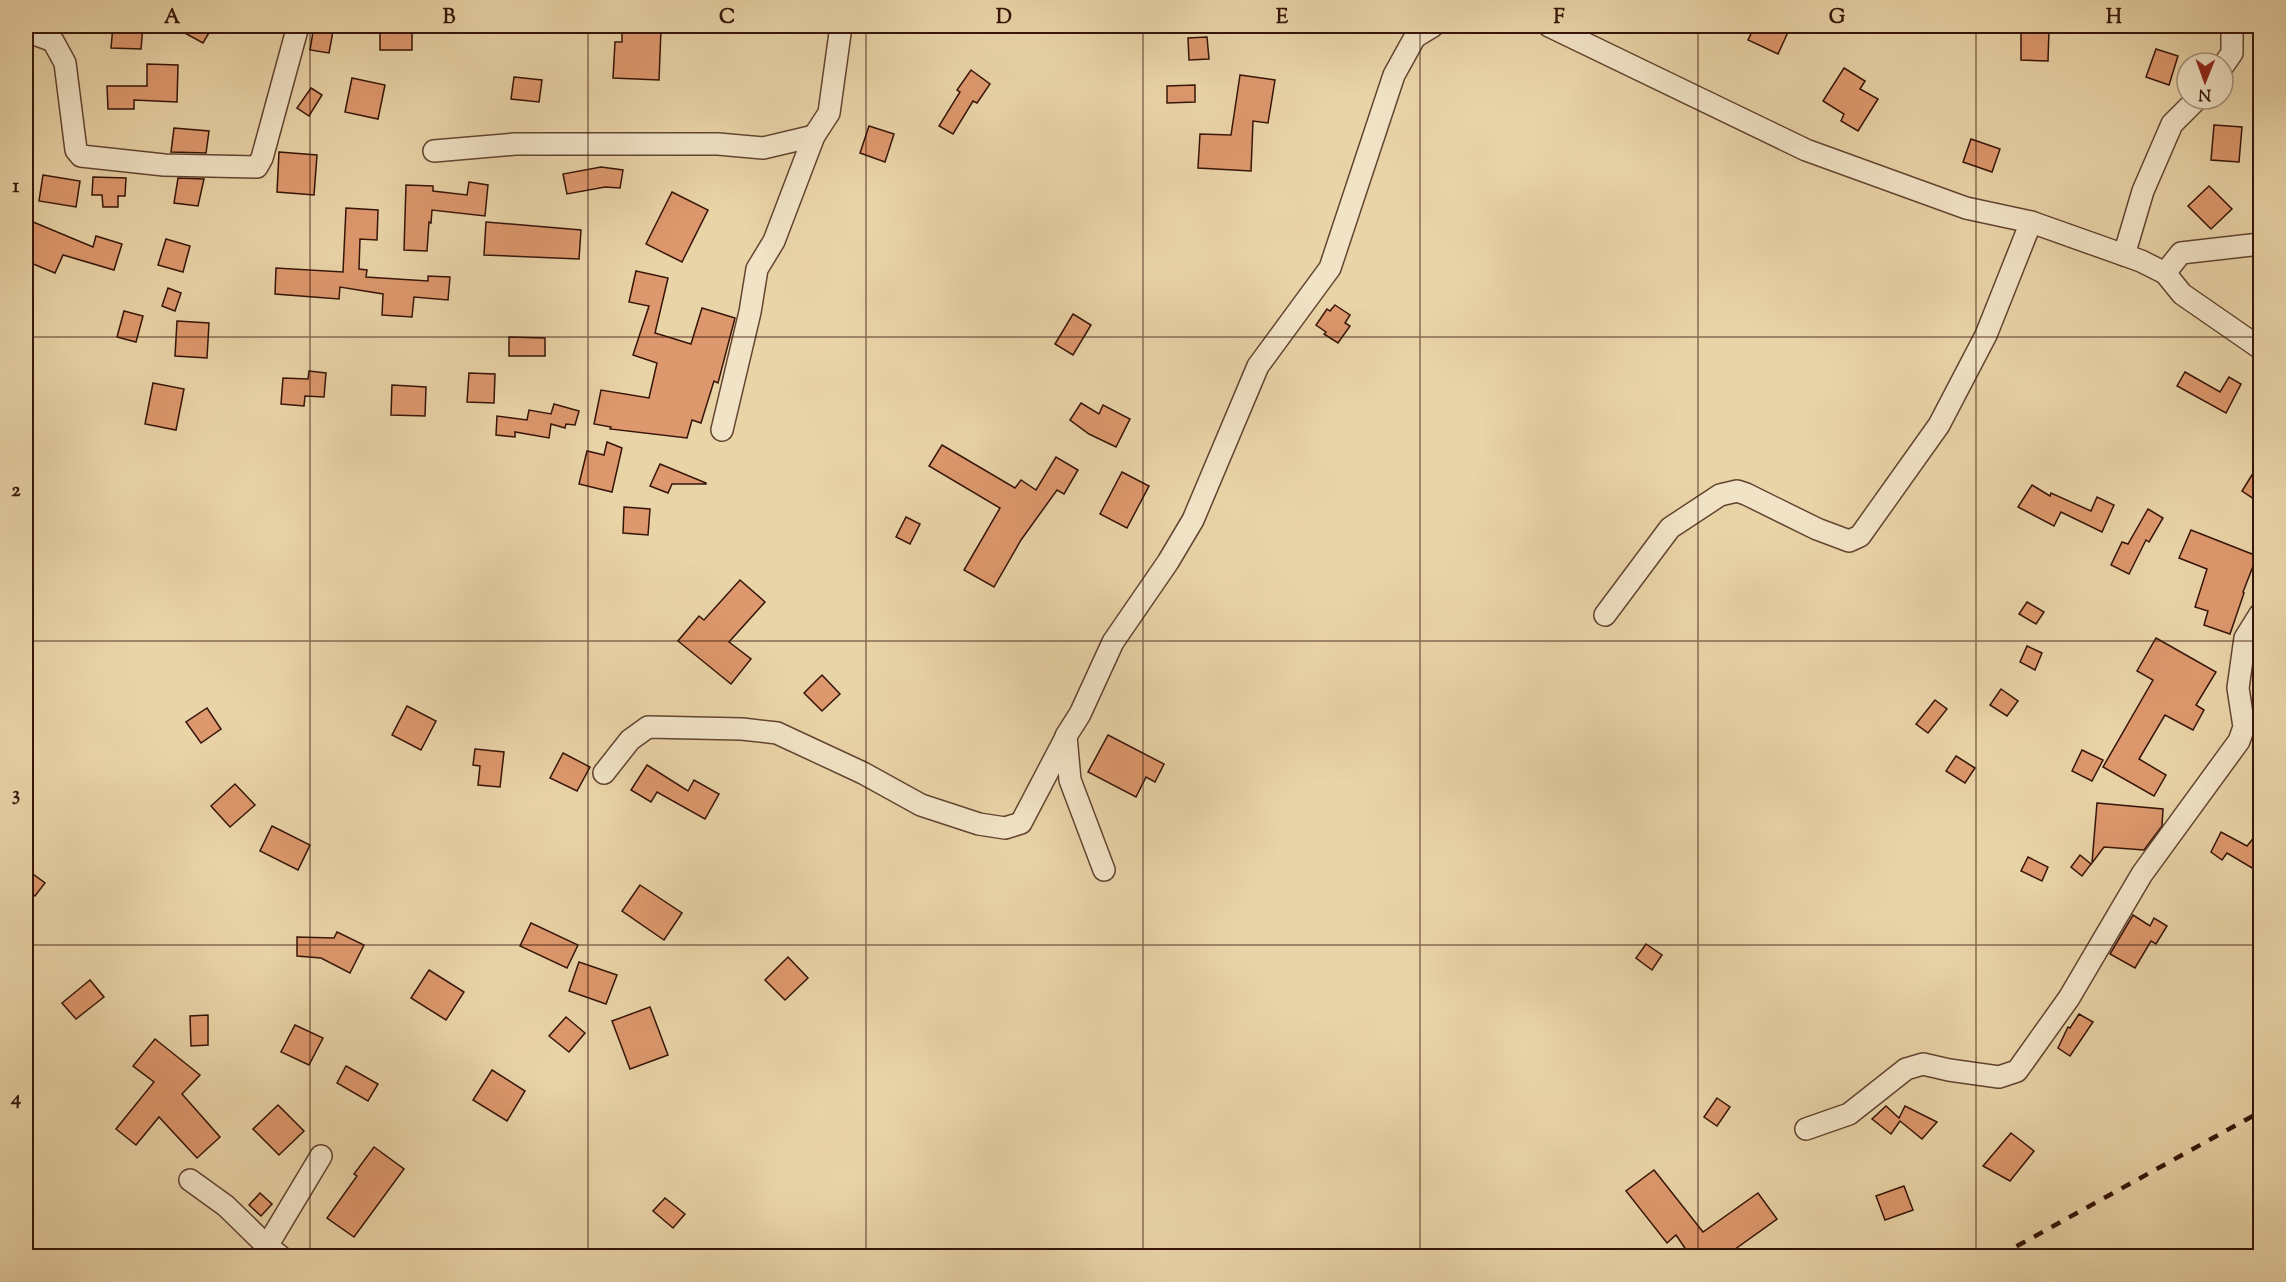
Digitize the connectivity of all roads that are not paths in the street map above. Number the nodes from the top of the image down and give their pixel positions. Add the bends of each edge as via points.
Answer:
1 (298, 26) edge
2 (841, 26) edge
3 (1433, 26) edge
4 (1549, 26) edge
5 (2232, 26) edge
6 (26, 31) edge
7 (2232, 51) edge
8 (2185, 111) edge
9 (814, 136) junction
10 (434, 151) dead end
11 (2031, 222) junction
12 (2260, 244) edge
13 (2124, 255) junction
14 (2165, 273) junction
15 (2260, 348) edge
16 (722, 430) dead end
17 (2260, 614) edge
18 (1605, 615) dead end
19 (1066, 736) junction
20 (604, 773) dead end
21 (1104, 870) dead end
22 (1806, 1129) dead end
23 (321, 1156) dead end
24 (190, 1180) dead end
25 (274, 1251) edge

1 - 6 street via 257,167 164,165 81,156 76,150 65,63 53,40
2 - 9 street via 829,113
3 - 19 street via 1415,37 1394,75 1330,268 1258,366 1193,520 1113,642
4 - 11 street via 1806,150 1966,208
5 - 7 street
8 - 13 street via 2172,124 2143,191
9 - 10 street via 763,148 718,144 515,144
9 - 16 street via 774,241 757,269
11 - 13 street
11 - 18 street via 1986,335 1939,425 1860,536 1849,541 1737,491 1720,495 1670,528
12 - 14 street via 2181,253
13 - 14 street
14 - 15 street via 2182,294
17 - 22 street via 2244,644 2238,688 2244,727 2239,741 2142,874 2069,998 2018,1071 1999,1077 1915,1065 1849,1114
19 - 20 street via 1021,823 1005,828 979,824 921,805 777,733 648,727 630,740
19 - 21 street via 1070,780
23 - 25 street
24 - 25 street via 226,1206

